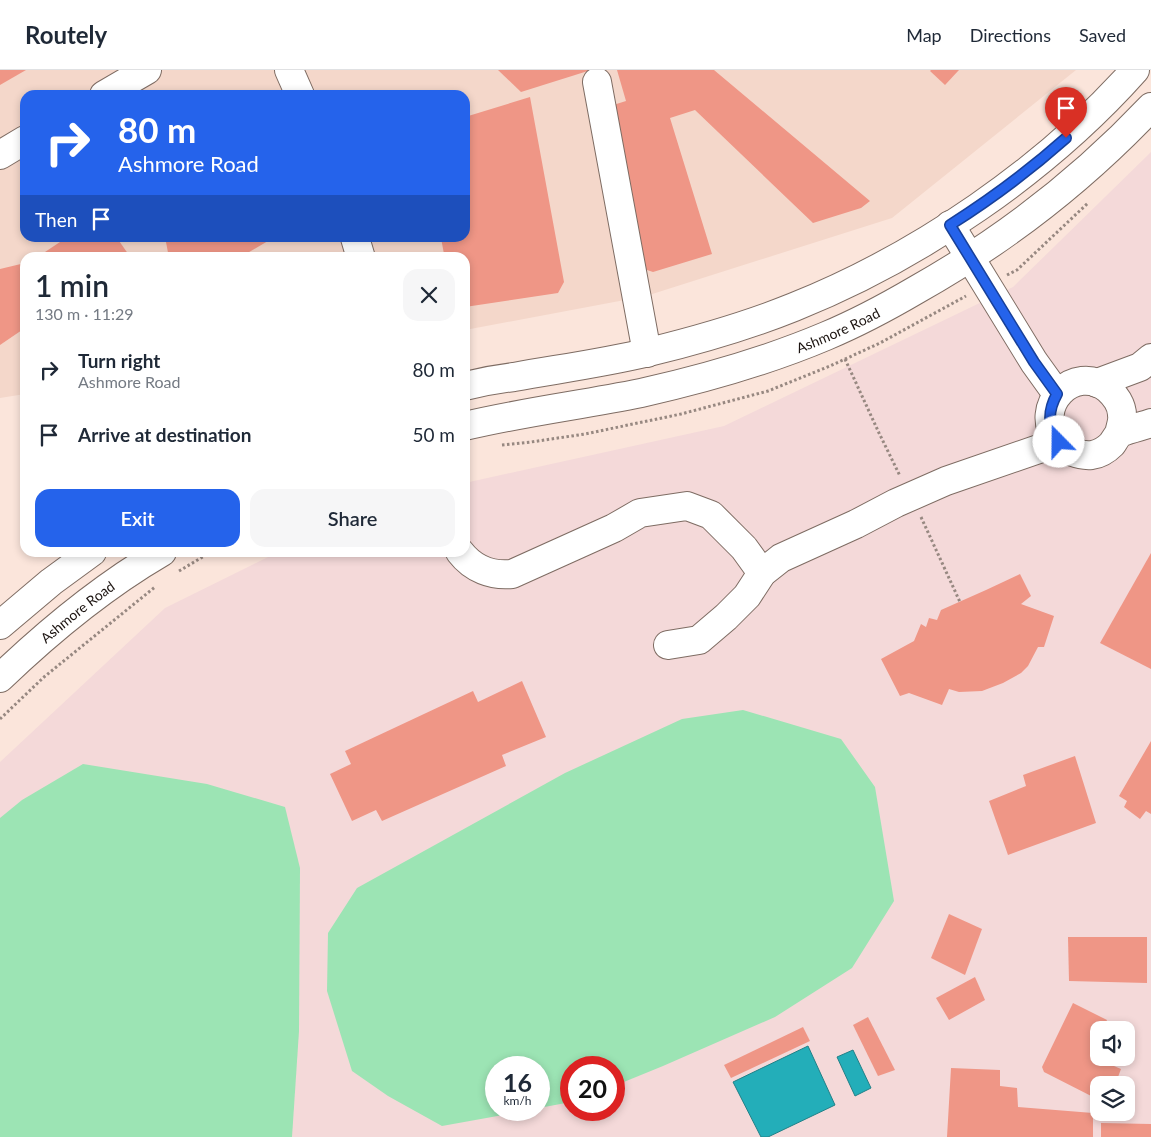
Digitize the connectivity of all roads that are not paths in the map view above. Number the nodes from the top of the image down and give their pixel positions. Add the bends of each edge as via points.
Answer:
1 (147, 70) edge
2 (289, 70) edge
3 (1135, 70) edge
4 (597, 82) dead end
5 (113, 90) edge
6 (298, 90) edge
7 (1151, 107) edge
8 (20, 143) edge
9 (0, 155) edge
10 (950, 225) junction
11 (970, 258) junction
12 (647, 353) junction
13 (1151, 358) edge
14 (1097, 383) junction
15 (470, 385) edge
16 (1057, 394) junction
17 (1151, 423) edge
18 (470, 425) edge
19 (1119, 434) junction
20 (1059, 442) junction
21 (85, 557) edge
22 (465, 557) edge
23 (167, 564) edge
24 (762, 573) junction
25 (0, 625) edge
26 (668, 645) dead end
27 (0, 678) edge

1 - 5 main road
2 - 6 main road
3 - 10 main road via 1042,159
4 - 12 main road
7 - 11 main road, Ashmore Road via 1088,169 1029,217
8 - 9 main road
10 - 11 main road
10 - 12 main road via 862,276 795,307
11 - 16 main road
11 - 18 main road, Ashmore Road via 862,320 765,359 641,393
12 - 15 main road
13 - 14 main road via 1140,367
14 - 16 main road via 1084,381 1072,384
14 - 19 main road via 1114,394 1119,403 1122,416
16 - 20 main road via 1049,416 1052,434
17 - 19 main road
19 - 20 main road via 1104,450 1092,454 1074,453
20 - 24 main road via 954,477 910,496 781,558
21 - 25 main road
22 - 24 main road via 477,568 499,575 512,574 640,513 687,506 711,515 744,548
23 - 27 main road, Ashmore Road via 102,591 57,626
24 - 26 main road via 747,596 699,640

